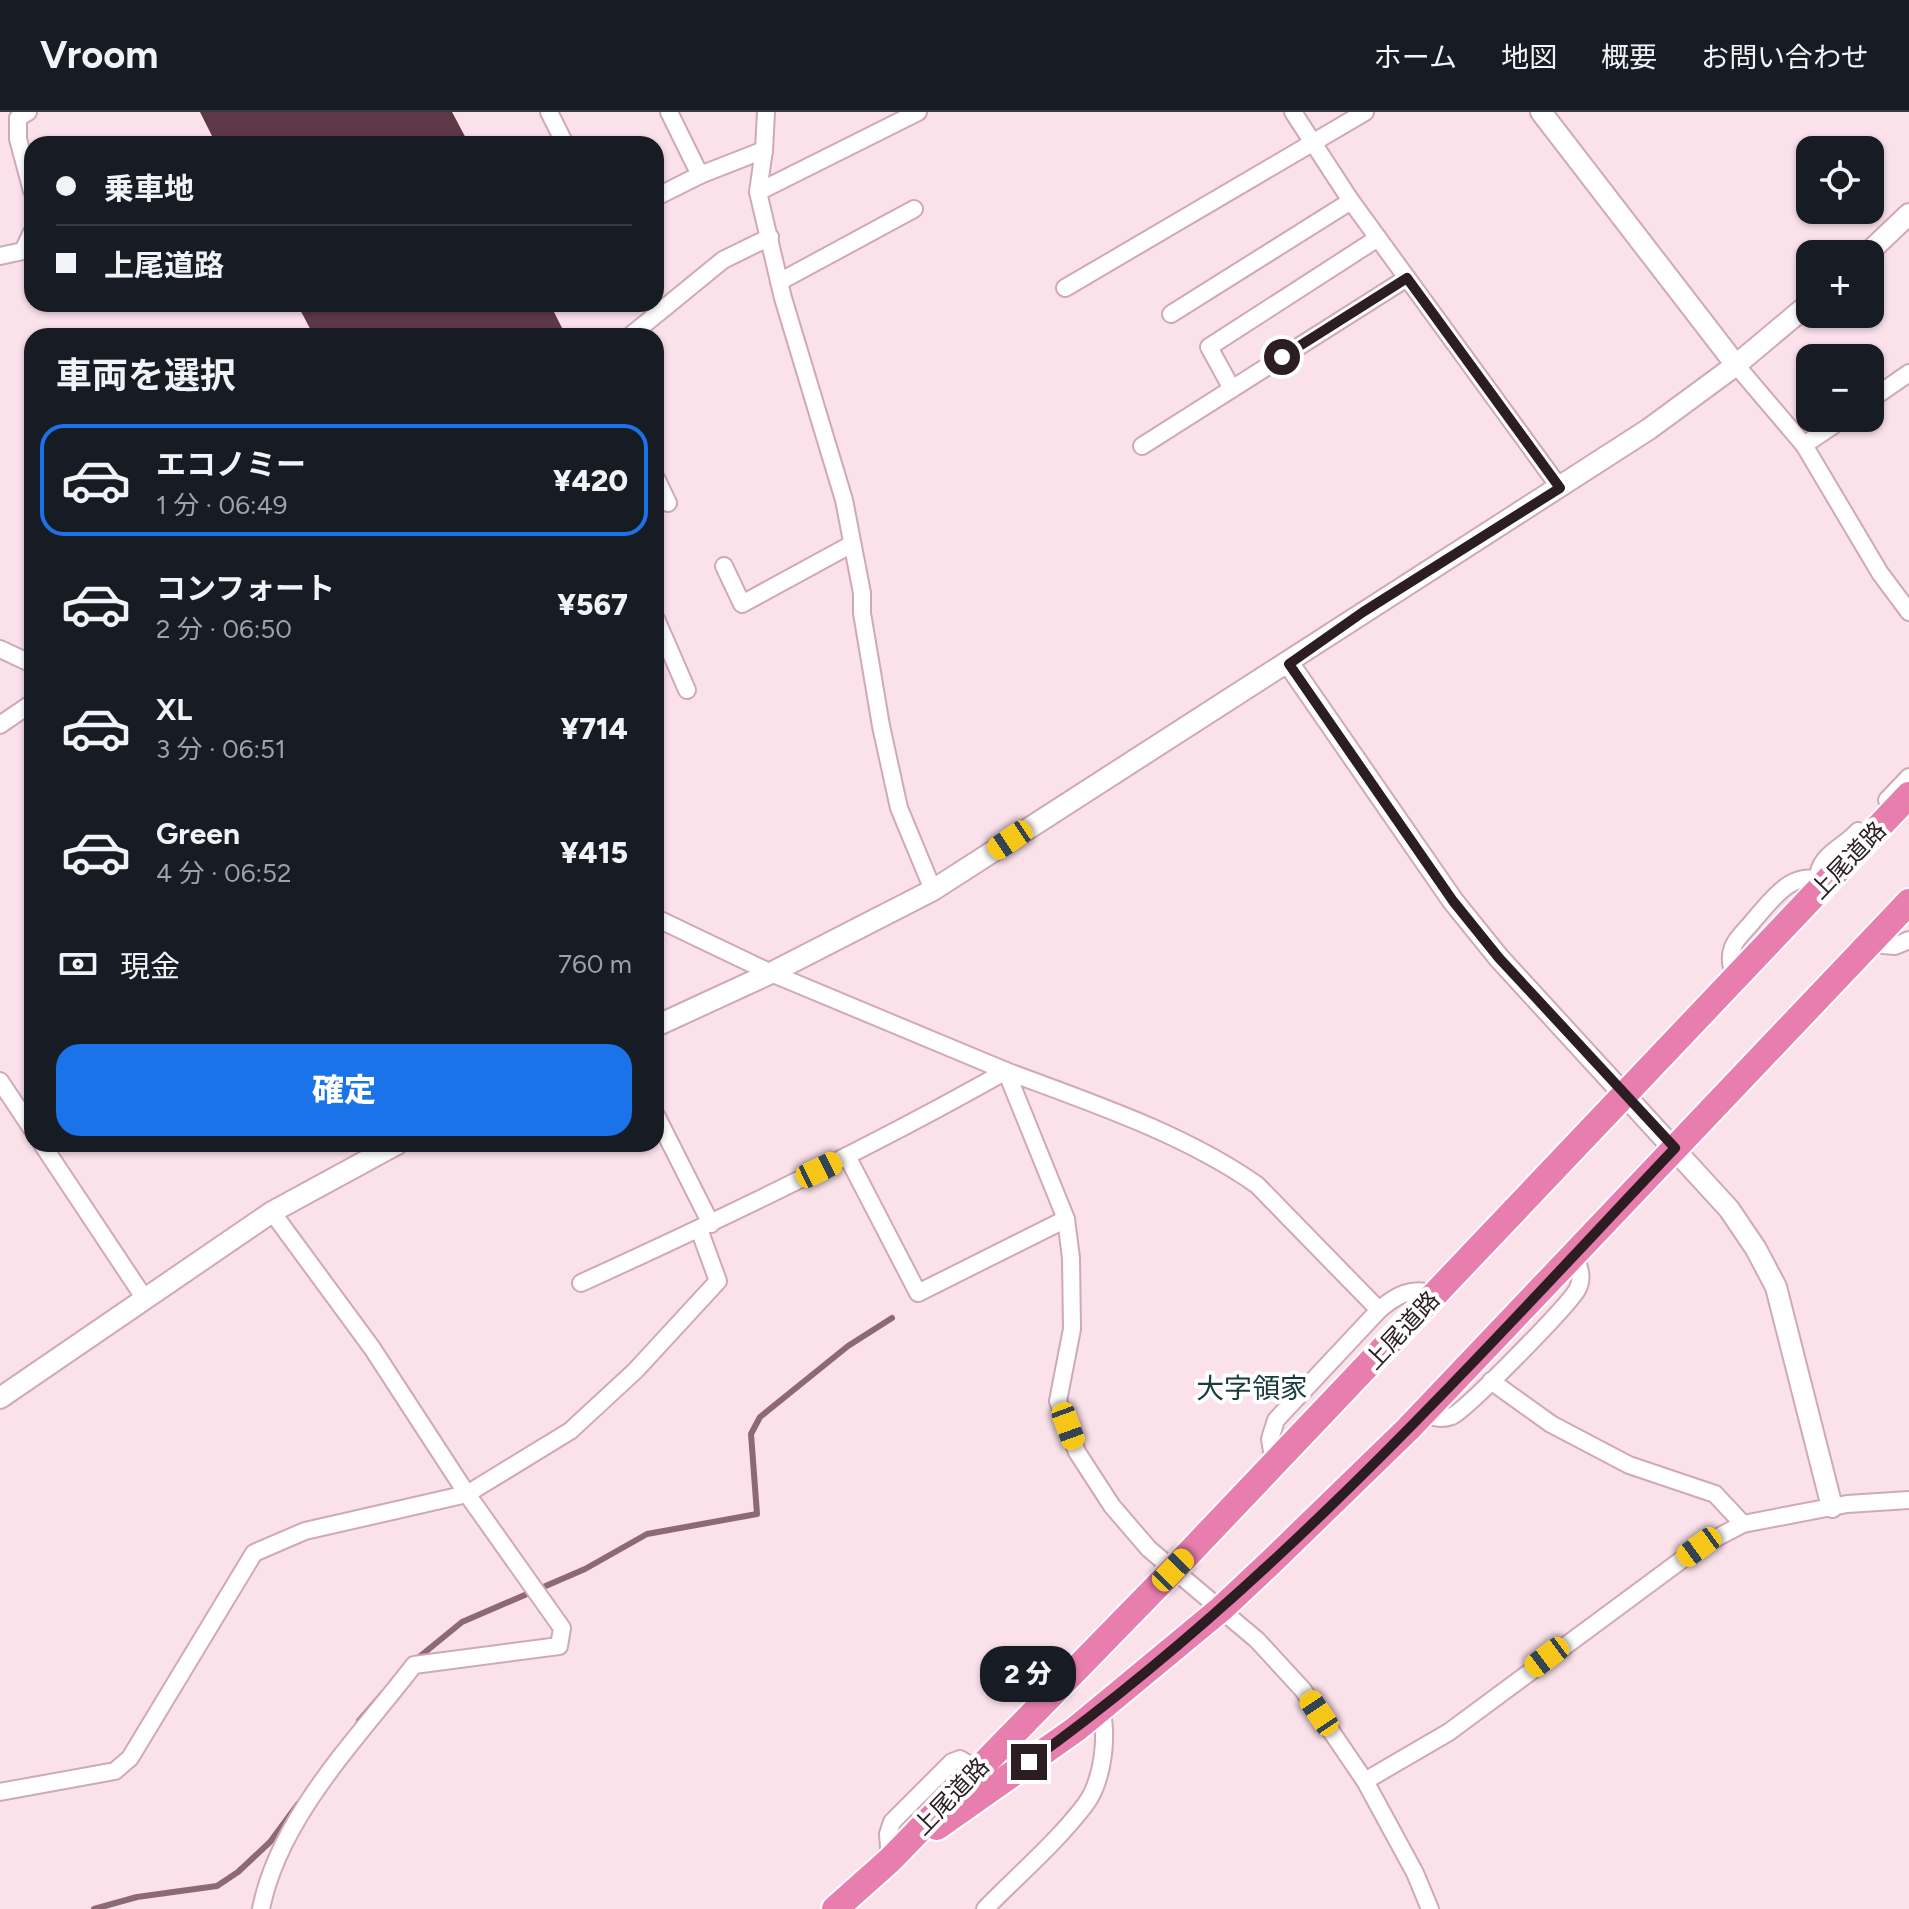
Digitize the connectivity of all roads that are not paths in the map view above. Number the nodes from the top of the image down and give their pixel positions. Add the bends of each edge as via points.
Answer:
1 (28, 112) edge
2 (549, 112) edge
3 (669, 112) edge
4 (766, 112) edge
5 (918, 112) edge
6 (1293, 112) edge
7 (1365, 112) edge
8 (1541, 112) edge
9 (561, 136) edge
10 (1313, 143) junction
11 (764, 150) junction
12 (24, 161) edge
13 (700, 175) junction
14 (758, 192) junction
15 (664, 193) edge
16 (1351, 201) junction
17 (914, 209) dead end
18 (1909, 214) edge
19 (770, 237) junction
20 (1378, 238) junction
21 (1882, 240) edge
22 (24, 249) edge
23 (0, 256) edge
24 (1407, 278) junction
25 (779, 282) junction
26 (1065, 288) dead end
27 (664, 308) edge
28 (659, 312) edge
29 (1171, 314) dead end
30 (1796, 315) edge
31 (640, 328) edge
32 (1736, 365) junction
33 (1909, 373) edge
34 (1232, 389) junction
35 (1884, 390) edge
36 (1823, 432) edge
37 (1804, 445) junction
38 (1142, 446) dead end
39 (1560, 488) junction
40 (664, 495) edge
41 (668, 503) dead end
42 (852, 544) junction
43 (724, 566) dead end
44 (1909, 612) edge
45 (664, 637) edge
46 (0, 649) edge
47 (24, 660) edge
48 (1289, 664) junction
49 (687, 690) dead end
50 (24, 708) edge
51 (0, 725) edge
52 (1909, 777) edge
53 (1909, 795) edge
54 (1822, 881) junction
55 (933, 890) junction
56 (1909, 902) edge
57 (664, 922) edge
58 (1909, 940) edge
59 (1871, 944) junction
60 (771, 973) junction
61 (664, 1022) edge
62 (1006, 1071) junction
63 (0, 1081) edge
64 (1625, 1094) junction
65 (24, 1117) edge
66 (664, 1133) edge
67 (1675, 1148) junction
68 (47, 1152) edge
69 (382, 1152) edge
70 (847, 1156) junction
71 (272, 1212) junction
72 (1066, 1219) junction
73 (705, 1226) junction
74 (1574, 1255) junction
75 (581, 1283) dead end
76 (1435, 1295) junction
77 (145, 1299) junction
78 (1379, 1310) junction
79 (1491, 1381) junction
80 (0, 1398) edge
81 (1422, 1414) junction
82 (1274, 1463) junction
83 (467, 1494) junction
84 (1909, 1500) edge
85 (1832, 1507) junction
86 (1743, 1524) junction
87 (1173, 1570) junction
88 (1221, 1609) junction
89 (1101, 1709) junction
90 (1365, 1781) junction
91 (0, 1792) edge
92 (890, 1860) junction
93 (261, 1909) edge
94 (835, 1909) edge
95 (985, 1909) edge
96 (1430, 1909) edge

1 - 12 street via 18,118
2 - 9 street
3 - 13 street
4 - 11 street
5 - 14 street
6 - 10 street
7 - 10 street
8 - 32 street
10 - 16 street
10 - 26 street
11 - 13 street
11 - 14 street
13 - 15 street
14 - 19 street
16 - 20 street
16 - 29 street
17 - 25 street
18 - 21 street
19 - 25 street
19 - 27 street via 723,260
20 - 24 street
20 - 34 street via 1209,347
22 - 23 street
24 - 34 street
24 - 39 street
25 - 42 street via 844,500
28 - 31 street
30 - 32 street
32 - 37 street
32 - 39 street
33 - 35 street
34 - 38 street
36 - 37 street
37 - 44 street
39 - 48 street
40 - 41 street
42 - 43 street via 742,604
42 - 55 street via 899,808
45 - 49 street
46 - 47 street
48 - 55 street
48 - 64 street via 1453,901
50 - 51 street
52 - 54 street via 1823,860 1818,867
53 - 54 highway, 上尾道路
54 - 64 highway, 上尾道路
55 - 60 street
56 - 59 highway, 上尾道路
57 - 60 street
58 - 59 street via 1895,946
59 - 67 highway, 上尾道路
60 - 61 street
60 - 62 street
62 - 70 street
62 - 72 street
62 - 78 street via 1137,1122 1235,1169
63 - 65 street
64 - 67 street
64 - 76 highway, 上尾道路
66 - 73 street
67 - 74 highway, 上尾道路
67 - 85 street via 1729,1209 1776,1287
68 - 77 street
69 - 71 street
70 - 72 street via 918,1293
70 - 73 street
71 - 77 street
71 - 83 street via 372,1348
72 - 87 street via 1072,1329 1058,1401 1077,1452 1112,1506
73 - 75 street
73 - 83 street via 718,1281 636,1370 570,1431
74 - 79 street via 1581,1276 1577,1290
74 - 81 highway, 上尾道路
76 - 78 street via 1406,1292
76 - 82 highway, 上尾道路
77 - 80 street
78 - 82 street via 1276,1420 1270,1439
79 - 81 street via 1450,1417
79 - 86 street via 1551,1424 1629,1465 1715,1494
81 - 88 highway, 上尾道路
82 - 87 highway, 上尾道路
83 - 91 street via 305,1531 254,1553 130,1758 115,1771
83 - 93 street via 562,1628 559,1646 414,1665 291,1825 265,1885
84 - 85 street
85 - 86 street
86 - 90 street via 1699,1547 1449,1732
87 - 88 street
87 - 92 highway, 上尾道路
88 - 89 highway, 上尾道路
88 - 90 street via 1303,1690
89 - 92 highway, 上尾道路
89 - 95 street via 1100,1768 1086,1803
90 - 96 street
92 - 94 highway, 上尾道路

